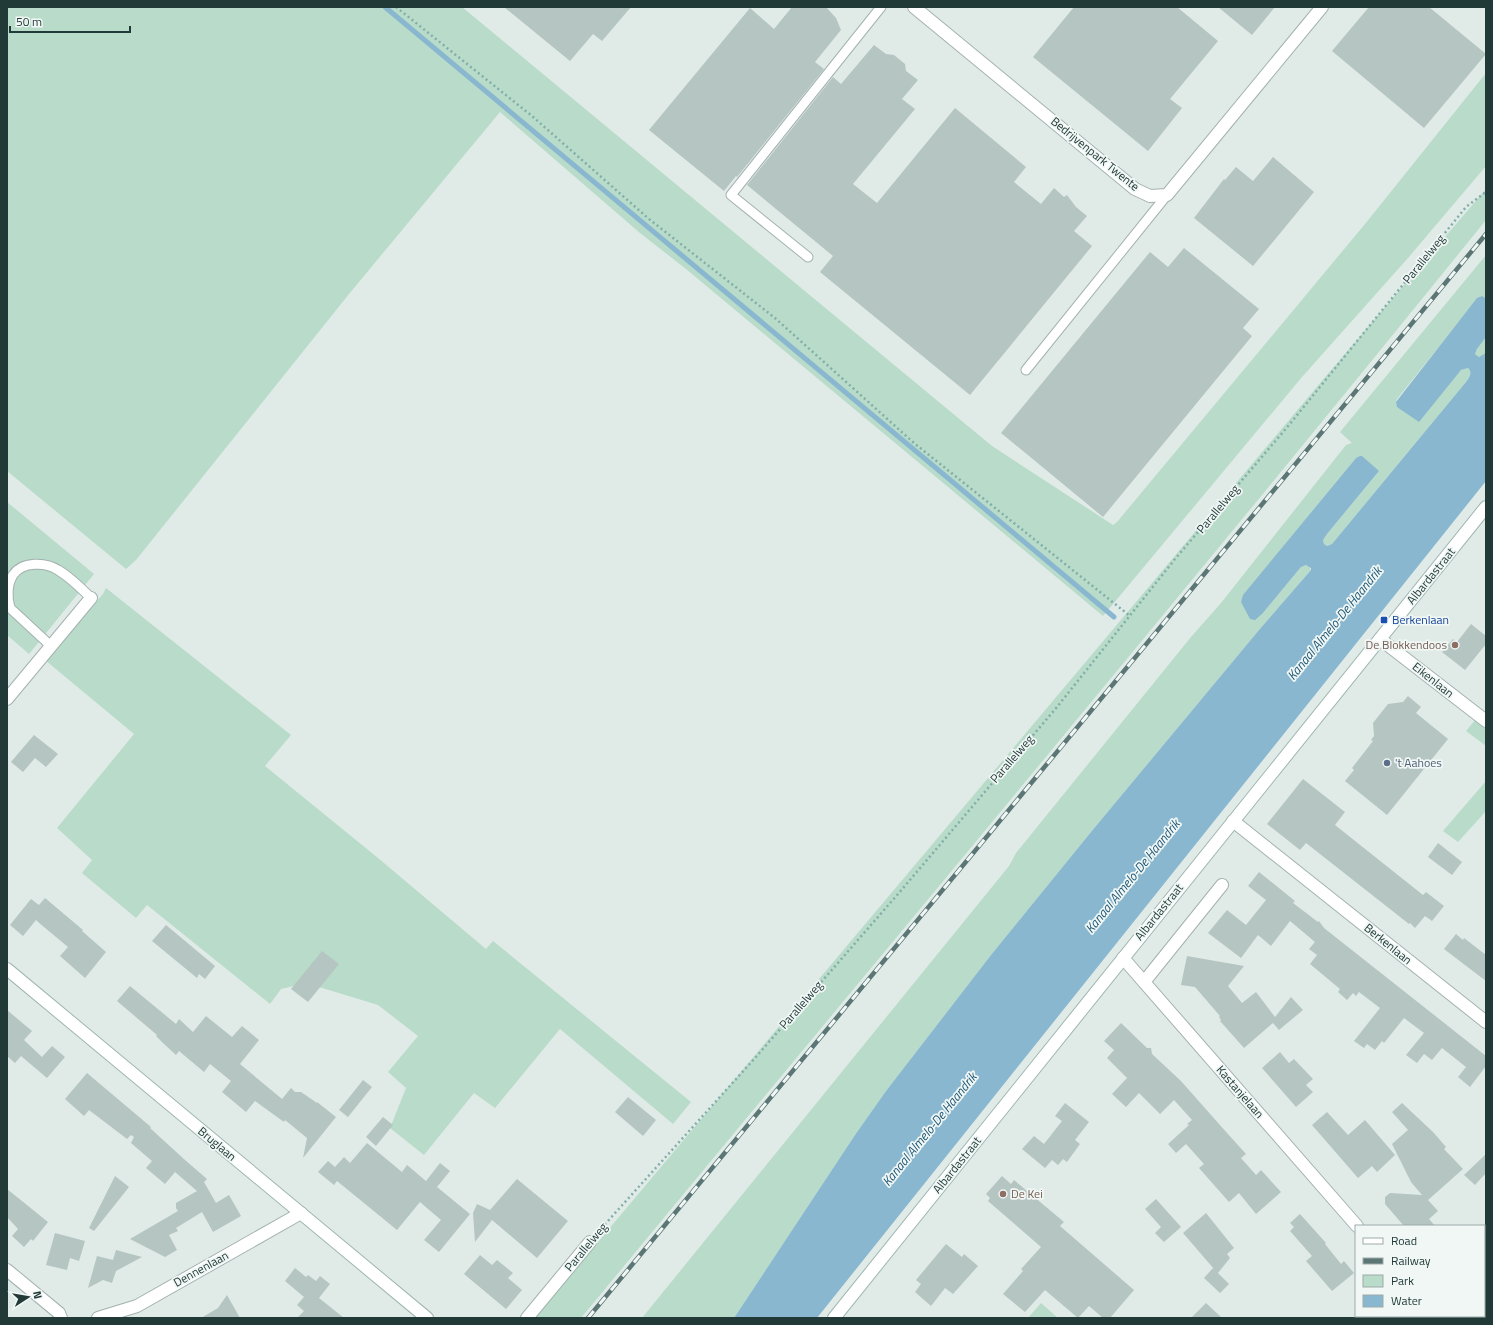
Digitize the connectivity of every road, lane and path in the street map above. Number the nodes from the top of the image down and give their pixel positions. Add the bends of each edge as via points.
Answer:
1 (396, 7) edge
2 (881, 7) edge
3 (914, 7) edge
4 (1322, 7) edge
5 (1485, 193) edge
6 (1167, 194) junction
7 (808, 257) dead end
8 (1026, 370) dead end
9 (1486, 507) edge
10 (91, 598) joint
11 (1130, 616) junction
12 (1380, 639) junction
13 (51, 646) junction
14 (7, 699) edge
15 (1486, 721) edge
16 (1233, 821) junction
17 (1222, 885) dead end
18 (1123, 958) junction
19 (7, 969) edge
20 (1144, 982) junction
21 (1486, 1022) edge
22 (301, 1213) junction
23 (1356, 1225) edge
24 (590, 1242) joint
25 (7, 1270) edge
26 (423, 1317) edge
27 (61, 1318) edge
28 (98, 1318) edge
29 (527, 1318) edge
30 (834, 1318) edge

1 - 11 path via 532,116 649,219 775,318 914,443
2 - 7 lane via 731,195
3 - 6 street, Bedrijvenpark Twente via 1135,189 1150,196
4 - 6 street
5 - 11 path, Parallelweg via 1466,207 1294,419 1175,558
6 - 8 lane
9 - 12 street, Albardastraat
10 - 13 street
10 - 13 lane via 58,569 40,563 24,566 13,574 7,599 10,608
11 - 24 path, Parallelweg via 893,900
12 - 15 street, Eikenlaan
12 - 16 street, Albardastraat
13 - 14 street
16 - 18 street, Albardastraat
16 - 21 street, Berkenlaan
17 - 20 street
18 - 20 street, Kastanjelaan
18 - 30 street, Albardastraat
19 - 22 street, Bruglaan
20 - 23 street, Kastanjelaan
22 - 26 street, Bruglaan
22 - 28 street, Dennenlaan via 137,1306
24 - 29 street, Parallelweg
25 - 27 street via 59,1313

